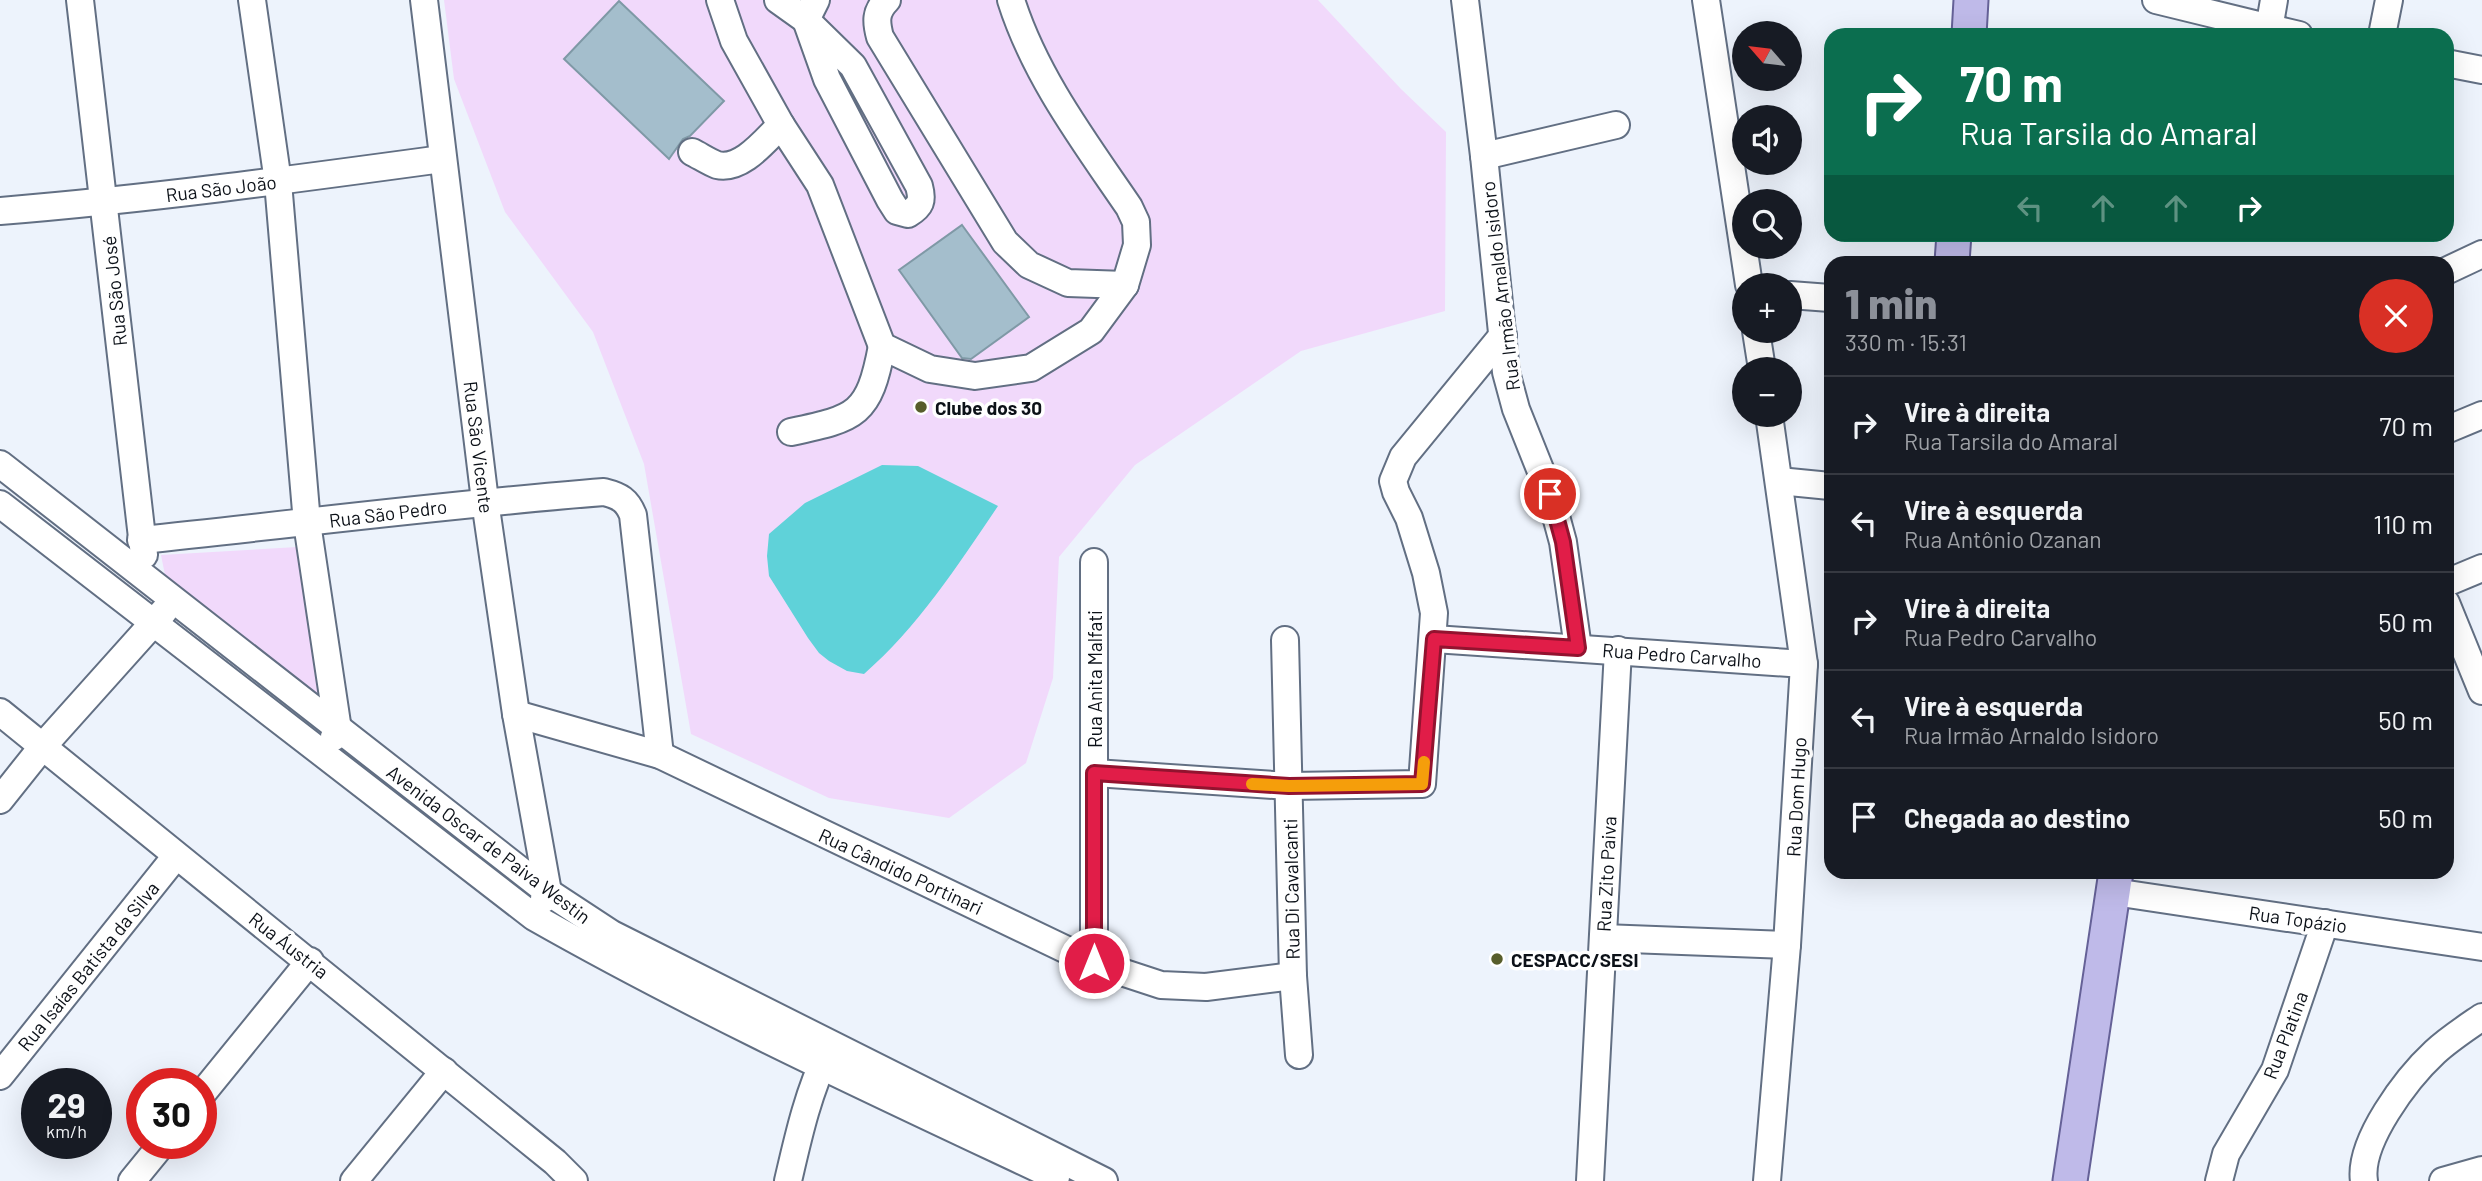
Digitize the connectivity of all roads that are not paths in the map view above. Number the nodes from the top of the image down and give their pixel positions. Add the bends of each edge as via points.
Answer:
1 (80, 0) edge
2 (252, 0) edge
3 (424, 0) edge
4 (720, 0) edge
5 (778, 0) edge
6 (887, 0) edge
7 (1011, 0) edge
8 (1465, 0) edge
9 (1706, 0) edge
10 (1971, 0) edge
11 (2274, 0) edge
12 (2389, 0) edge
13 (2167, 2) edge
14 (811, 10) edge
15 (1969, 28) edge
16 (2265, 28) edge
17 (2269, 28) edge
18 (2383, 28) edge
19 (2454, 65) edge
20 (2482, 70) edge
21 (781, 125) junction
22 (1616, 125) dead end
23 (692, 152) dead end
24 (1484, 156) junction
25 (442, 159) junction
26 (278, 182) junction
27 (104, 202) junction
28 (0, 211) edge
29 (2482, 254) edge
30 (2454, 267) edge
31 (1747, 273) edge
32 (1125, 285) junction
33 (1802, 296) edge
34 (1824, 298) edge
35 (1503, 335) junction
36 (882, 346) junction
37 (2482, 415) edge
38 (1771, 427) edge
39 (2454, 427) edge
40 (790, 432) dead end
41 (0, 464) edge
42 (1779, 481) junction
43 (1824, 485) edge
44 (485, 501) junction
45 (0, 505) edge
46 (307, 523) junction
47 (141, 540) junction
48 (1094, 562) dead end
49 (2482, 568) edge
50 (2454, 580) edge
51 (150, 582) junction
52 (173, 600) junction
53 (132, 607) junction
54 (2454, 623) edge
55 (153, 624) junction
56 (1434, 639) junction
57 (1284, 640) dead end
58 (1578, 648) junction
59 (1618, 650) junction
60 (1804, 664) junction
61 (2482, 691) edge
62 (0, 712) edge
63 (516, 714) junction
64 (338, 730) junction
65 (43, 746) junction
66 (324, 754) junction
67 (660, 755) junction
68 (1094, 773) junction
69 (1289, 786) junction
70 (0, 800) edge
71 (176, 856) junction
72 (2115, 882) edge
73 (548, 892) junction
74 (534, 917) junction
75 (2325, 923) junction
76 (1603, 938) junction
77 (1787, 945) junction
78 (2482, 947) edge
79 (310, 961) junction
80 (1094, 963) junction
81 (1293, 976) junction
82 (2482, 1017) edge
83 (827, 1055) junction
84 (1298, 1055) dead end
85 (444, 1071) junction
86 (217, 1075) edge
87 (0, 1076) edge
88 (150, 1159) edge
89 (2482, 1170) edge
90 (132, 1181) edge
91 (354, 1181) edge
92 (574, 1181) edge
93 (788, 1181) edge
94 (1066, 1181) edge
95 (1104, 1181) edge
96 (1590, 1181) edge
97 (1767, 1181) edge
98 (2070, 1181) edge
99 (2219, 1181) edge
100 (2364, 1181) edge
101 (2443, 1181) edge

1 - 27 street, Rua São José
2 - 26 street
3 - 25 street, Rua São Vicente
4 - 21 street via 734,41
5 - 14 street
6 - 32 street via 877,13 880,37 1004,242 1029,265 1068,284
7 - 32 street via 1020,29 1067,116 1136,222 1137,245
8 - 24 street, Rua Irmão Arnaldo Isidoro
9 - 31 street
10 - 15 main road
11 - 17 street
12 - 18 street
13 - 16 street
14 - 14 street via 853,66 919,186 919,207 908,214 897,211 827,79
19 - 20 street
21 - 23 street via 747,157 730,165 718,165
21 - 36 street via 820,185
22 - 24 street
24 - 35 street, Rua Irmão Arnaldo Isidoro
25 - 26 street, Rua São João
25 - 44 street, Rua São Vicente
26 - 27 street, Rua São João
26 - 46 street
27 - 28 street, Rua São João
27 - 47 street, Rua São José
29 - 30 street
32 - 36 street via 1091,331 1031,368 975,376 941,371
33 - 34 street
35 - 56 street via 1403,457 1394,481 1426,573
35 - 58 street, Rua Irmão Arnaldo Isidoro via 1516,409 1550,494 1563,542
36 - 40 street via 865,402 838,422
37 - 39 street
38 - 42 street, Rua Dom Hugo
41 - 51 street, Avenida Oscar de Paiva Westin
42 - 43 street
42 - 60 street, Rua Dom Hugo
44 - 46 street, Rua São Pedro
44 - 63 street, Rua São Vicente
44 - 67 street, Rua São Pedro via 604,492 628,503
45 - 53 street, Avenida Oscar de Paiva Westin
46 - 47 street, Rua São Pedro
46 - 64 street
47 - 51 street, Rua São José
48 - 68 street, Rua Anita Malfati
49 - 50 street
51 - 52 street, Avenida Oscar de Paiva Westin
51 - 53 street
52 - 55 street
52 - 64 street, Avenida Oscar de Paiva Westin
53 - 55 street, Avenida Oscar de Paiva Westin
54 - 61 street
55 - 65 street
55 - 66 street, Avenida Oscar de Paiva Westin
56 - 58 street, Rua Pedro Carvalho
56 - 69 street via 1422,784
57 - 69 street, Rua Di Cavalcanti
58 - 59 street, Rua Pedro Carvalho
59 - 60 street, Rua Pedro Carvalho
59 - 76 street, Rua Zito Paiva
60 - 77 street, Rua Dom Hugo
62 - 65 street, Rua Áustria
63 - 67 street, Rua Cândido Portinari
63 - 73 street, Rua São Vicente
64 - 66 street
64 - 73 street, Avenida Oscar de Paiva Westin
65 - 70 street
65 - 71 street, Rua Áustria
66 - 74 street, Avenida Oscar de Paiva Westin
67 - 80 street, Rua Cândido Portinari
68 - 69 street
68 - 80 street, Rua Anita Malfati
69 - 81 street, Rua Di Cavalcanti
71 - 79 street, Rua Áustria
71 - 87 street, Rua Isaías Batista da Silva
72 - 75 street, Rua Topázio
72 - 98 main road
73 - 74 street
73 - 83 street, Avenida Oscar de Paiva Westin via 612,934
74 - 83 street, Avenida Oscar de Paiva Westin via 621,966
75 - 78 street, Rua Topázio
75 - 99 street, Rua Platina via 2275,1070 2226,1154
76 - 77 street
76 - 96 street, Rua Zito Paiva
77 - 97 street, Rua Dom Hugo
79 - 85 street, Rua Áustria
79 - 86 street
80 - 81 street, Rua Cândido Portinari via 1161,985 1206,987
81 - 84 street, Rua Di Cavalcanti
82 - 100 street via 2434,1052 2398,1093 2373,1135
83 - 93 street via 798,1134
83 - 94 street, Avenida Oscar de Paiva Westin
83 - 95 street, Avenida Oscar de Paiva Westin
85 - 91 street
85 - 92 street, Rua Áustria
88 - 90 street
89 - 101 street

